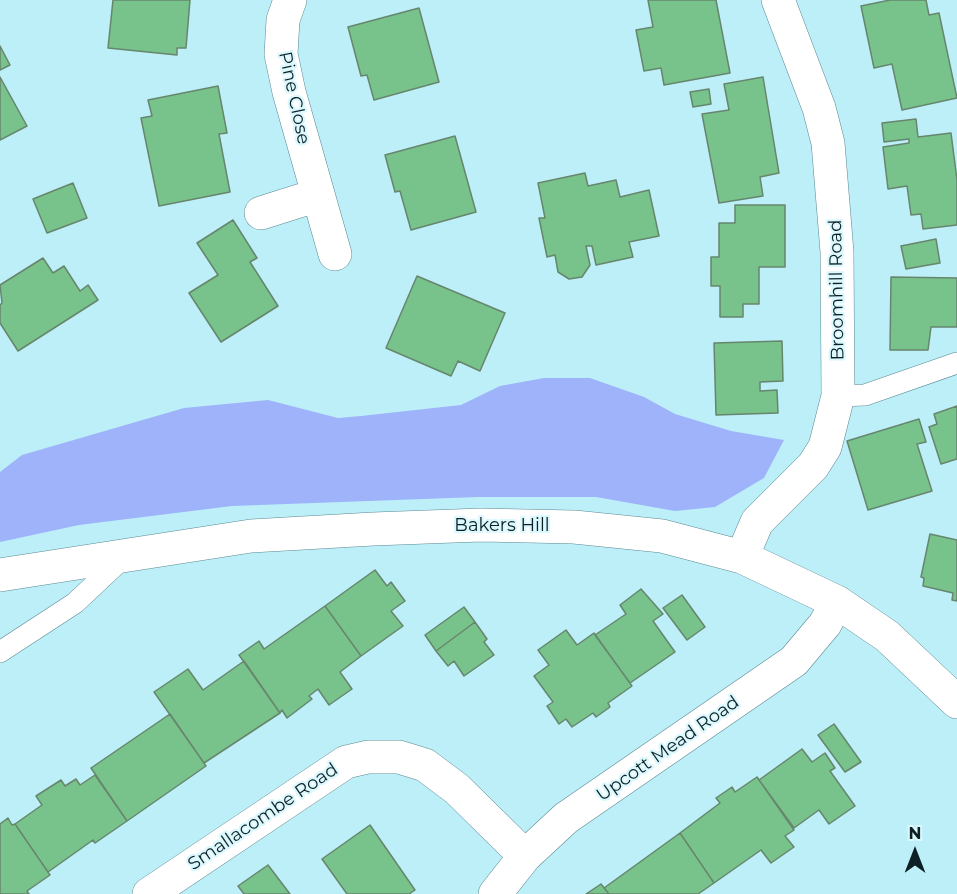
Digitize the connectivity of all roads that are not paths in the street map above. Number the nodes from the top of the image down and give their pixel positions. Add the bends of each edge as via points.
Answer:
1 (290, 0) edge
2 (778, 0) edge
3 (318, 195) junction
4 (261, 213) dead end
5 (335, 254) dead end
6 (957, 363) edge
7 (838, 396) junction
8 (127, 554) junction
9 (742, 557) junction
10 (0, 575) edge
11 (837, 602) junction
12 (0, 652) edge
13 (957, 702) edge
14 (525, 856) junction
15 (149, 894) edge
16 (495, 894) edge

1 - 3 street, Pine Close via 283,20 281,54
2 - 7 street, Broomhill Road via 819,108 828,143 837,252
3 - 4 street
3 - 5 street, Pine Close
6 - 7 lane via 866,395
7 - 9 street, Broomhill Road via 825,447 813,466 757,522
8 - 9 street, Bakers Hill via 251,536 481,525 574,527 662,536
8 - 10 street, Bakers Hill
8 - 12 lane via 75,603
9 - 11 street, Bakers Hill
11 - 13 street, Bakers Hill via 887,636
11 - 14 street, Upcott Mead Road via 825,624 794,661 566,818
14 - 15 street, Smallacombe Road via 457,789 425,765 399,757 368,757 346,762
14 - 16 street, Upcott Mead Road

